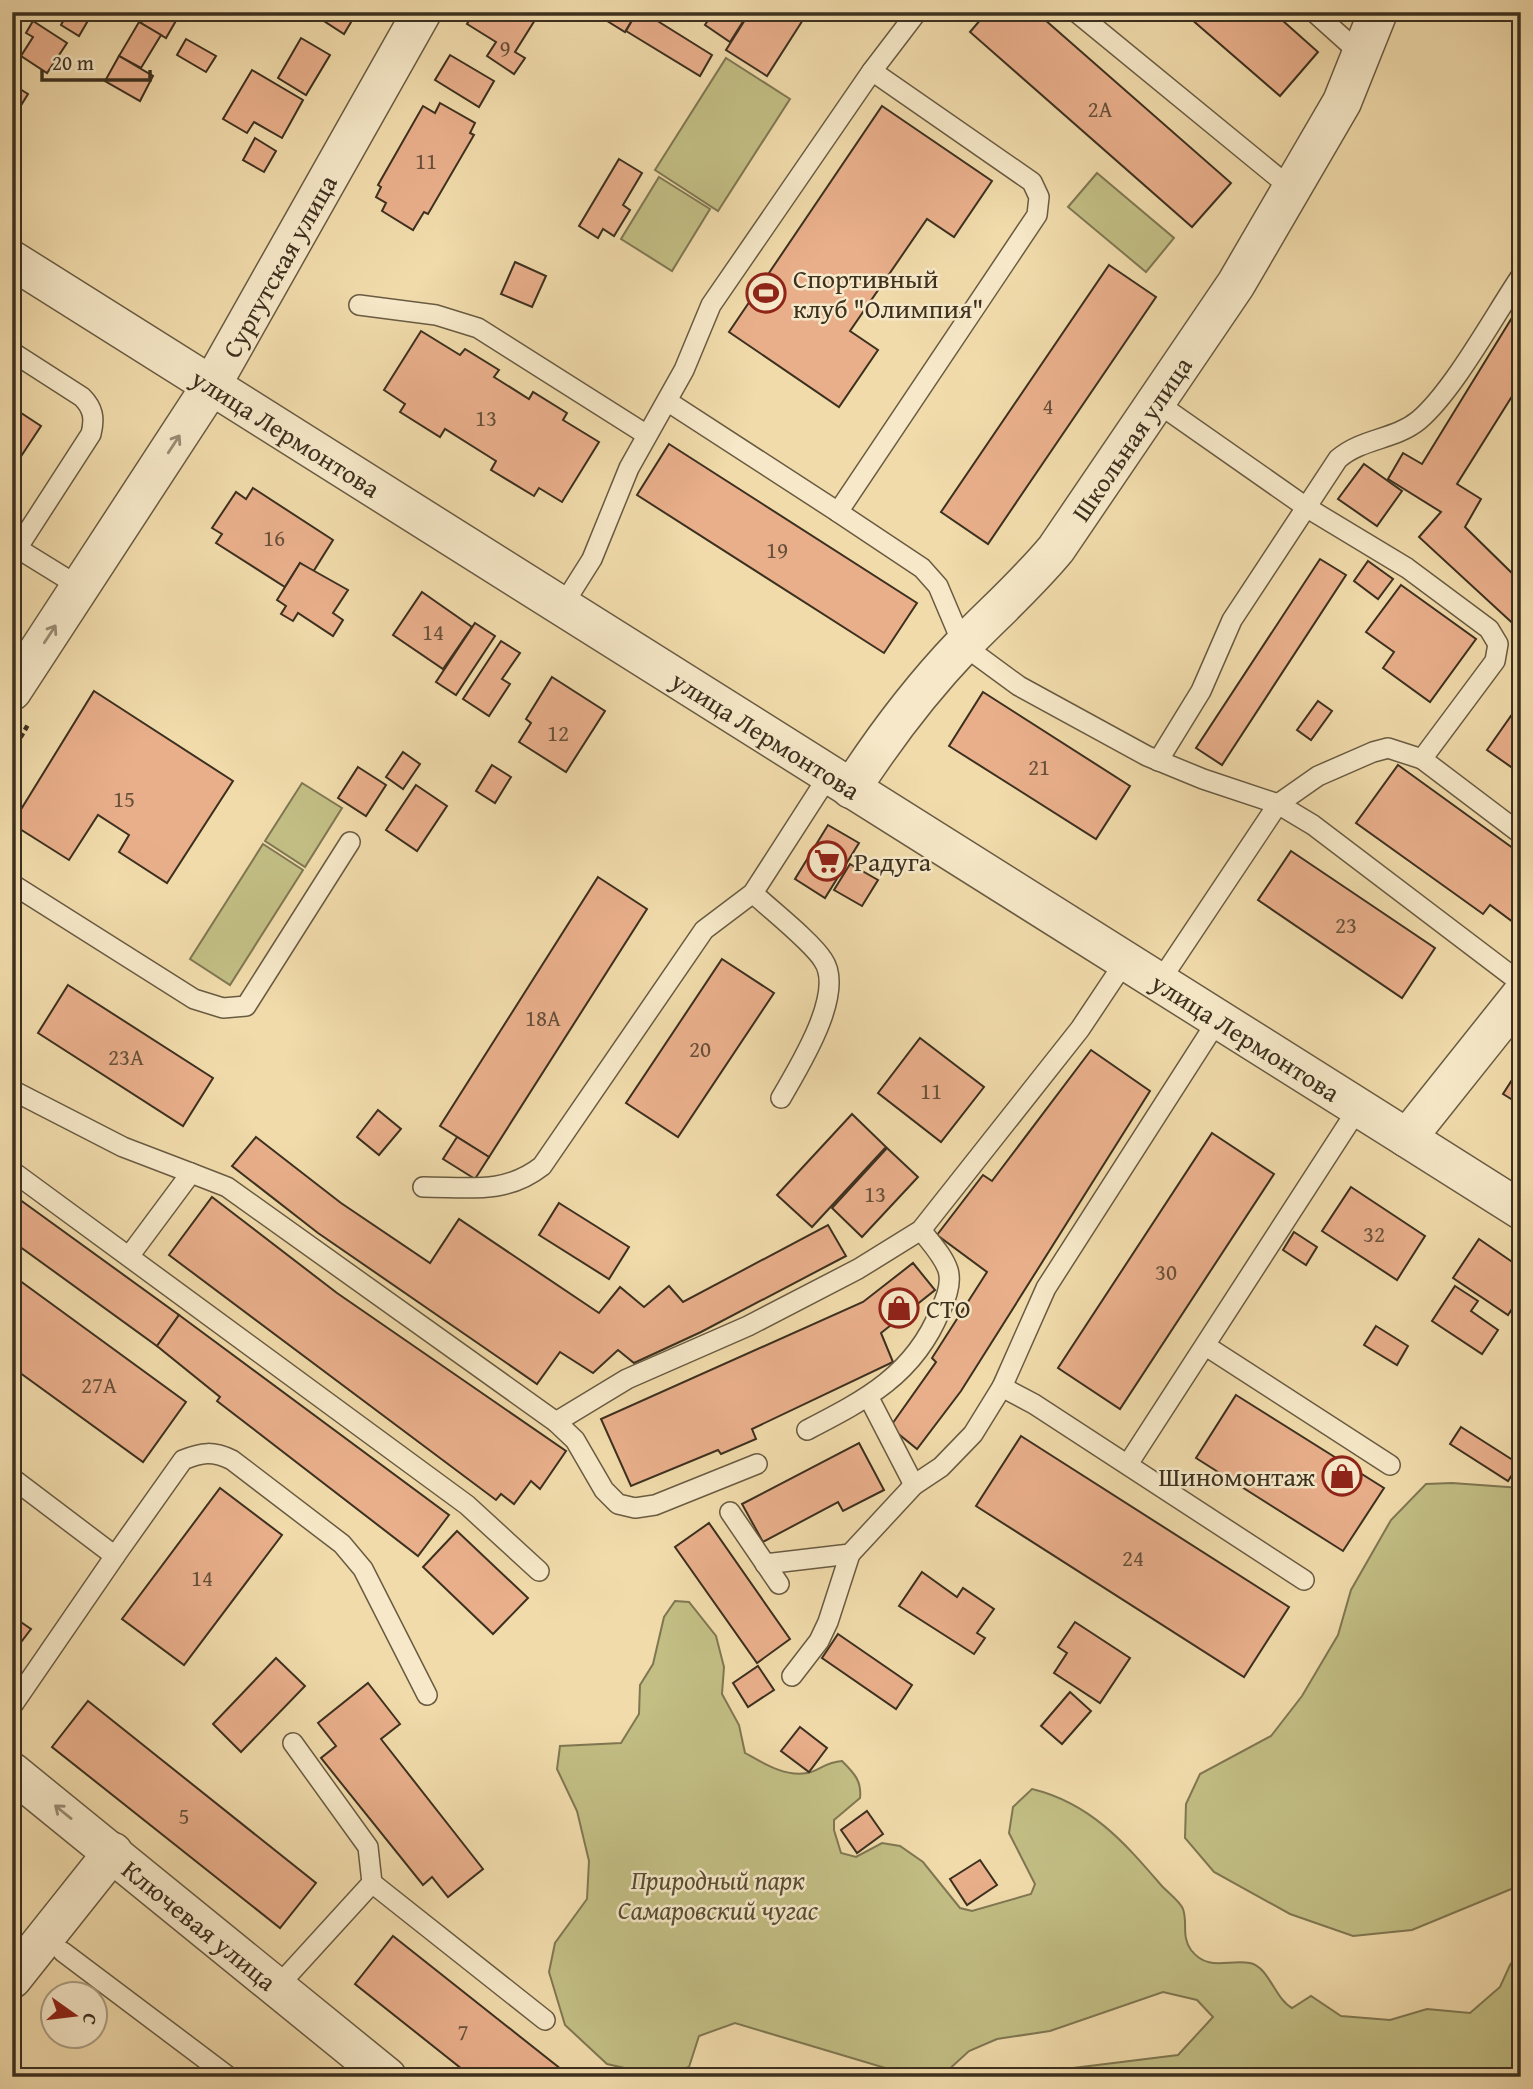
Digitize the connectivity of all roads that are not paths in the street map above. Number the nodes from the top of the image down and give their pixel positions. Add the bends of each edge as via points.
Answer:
1 (422, 12) edge
2 (917, 12) edge
3 (1076, 12) edge
4 (1314, 12) edge
5 (1378, 12) edge
6 (1363, 56) junction
7 (872, 71) junction
8 (1292, 189) junction
9 (12, 260) edge
10 (1521, 276) edge
11 (359, 305) dead end
12 (12, 352) edge
13 (211, 386) junction
14 (667, 401) junction
15 (1156, 402) junction
16 (648, 435) junction
17 (1306, 508) junction
18 (838, 512) junction
19 (15, 546) edge
20 (80, 587) junction
21 (563, 606) junction
22 (963, 645) junction
23 (12, 691) edge
24 (1422, 759) junction
25 (1158, 761) junction
26 (840, 782) junction
27 (1278, 804) junction
28 (1521, 834) edge
29 (350, 842) dead end
30 (12, 884) edge
31 (753, 893) junction
32 (1126, 960) junction
33 (1160, 981) junction
34 (1521, 984) edge
35 (1521, 995) edge
36 (1219, 1018) junction
37 (12, 1090) edge
38 (781, 1098) dead end
39 (1359, 1107) junction
40 (1407, 1138) junction
41 (12, 1171) edge
42 (191, 1172) junction
43 (423, 1187) dead end
44 (1521, 1210) edge
45 (921, 1230) junction
46 (130, 1255) junction
47 (1206, 1346) junction
48 (1002, 1387) junction
49 (869, 1398) junction
50 (556, 1422) junction
51 (807, 1430) dead end
52 (757, 1464) dead end
53 (1128, 1464) junction
54 (1390, 1465) dead end
55 (12, 1478) edge
56 (914, 1485) junction
57 (730, 1512) dead end
58 (850, 1554) junction
59 (115, 1556) junction
60 (765, 1564) junction
61 (539, 1571) dead end
62 (1304, 1580) dead end
63 (779, 1584) dead end
64 (792, 1676) dead end
65 (428, 1695) dead end
66 (12, 1706) edge
67 (293, 1743) dead end
68 (12, 1772) edge
69 (113, 1852) junction
70 (372, 1883) junction
71 (63, 1952) dead end
72 (12, 1979) edge
73 (278, 1986) junction
74 (545, 2020) dead end
75 (229, 2077) edge
76 (387, 2077) edge

1 - 13 street, Сургутская улица
2 - 7 lane
3 - 8 lane
4 - 6 lane
5 - 6 street, Школьная улица
6 - 8 street, Школьная улица
7 - 14 lane via 711,305
7 - 18 lane via 1032,182 1039,197 1037,215
8 - 15 street, Школьная улица via 1236,284
9 - 13 street, улица Лермонтова
10 - 17 lane via 1438,401 1406,430 1350,449 1338,459
11 - 16 lane via 436,315 478,328
12 - 19 lane via 82,397 91,406 94,422 91,434
20 -> 13 street, Сургутская улица
13 - 21 street, улица Лермонтова
14 - 16 lane
14 - 18 lane
15 - 17 lane
15 - 22 street, Школьная улица via 1056,549 1026,585
16 - 21 lane via 629,468 592,559
17 - 24 lane via 1407,568 1489,629 1498,644 1495,662
17 - 25 lane via 1232,621 1201,691
18 - 22 lane via 922,568 938,586
19 - 20 lane
23 -> 20 street, Сургутская улица
21 - 26 street, улица Лермонтова
22 - 25 lane via 1019,686
22 - 26 street, Школьная улица via 895,726
24 - 27 lane via 1388,748 1373,751 1318,776
24 - 28 lane
25 - 27 lane
26 - 31 lane
26 - 32 street, улица Лермонтова
27 - 33 lane
27 - 34 lane via 1313,825
29 - 30 lane via 246,1006 223,1007 194,999
31 - 38 lane via 823,960 830,977 827,1000 808,1050
31 - 43 lane via 704,930 542,1166 523,1180 496,1187
32 - 33 street, улица Лермонтова
32 - 45 lane via 1080,1029
33 - 36 street, улица Лермонтова
35 - 40 street
36 - 39 street, улица Лермонтова
36 - 48 lane via 1046,1288
37 - 42 lane via 123,1147
39 - 40 street, улица Лермонтова
39 - 47 lane
40 - 44 street, улица Лермонтова
41 - 46 lane
42 - 46 lane
42 - 50 lane via 227,1188
45 - 49 lane via 948,1271 947,1294 933,1328 901,1373
45 - 50 lane via 858,1269 748,1326 627,1379
46 - 61 lane via 467,1505
47 - 53 lane
47 - 54 lane
48 - 53 lane
48 - 56 lane via 973,1434 941,1467
49 - 51 lane
49 - 56 lane
50 - 52 lane via 575,1440 604,1490 618,1504 635,1508 655,1505
53 - 62 lane
55 - 59 lane
56 - 58 lane
57 - 60 lane
58 - 60 lane
58 - 64 lane via 824,1632
59 - 65 lane via 183,1460 216,1452 342,1544 363,1569
59 - 66 lane
60 - 63 lane
67 - 70 lane via 368,1847
69 -> 68 street, Ключевая улица
69 - 72 street
69 - 73 street, Ключевая улица
70 - 73 lane
70 - 74 lane
71 - 75 lane
73 - 76 street, Ключевая улица

